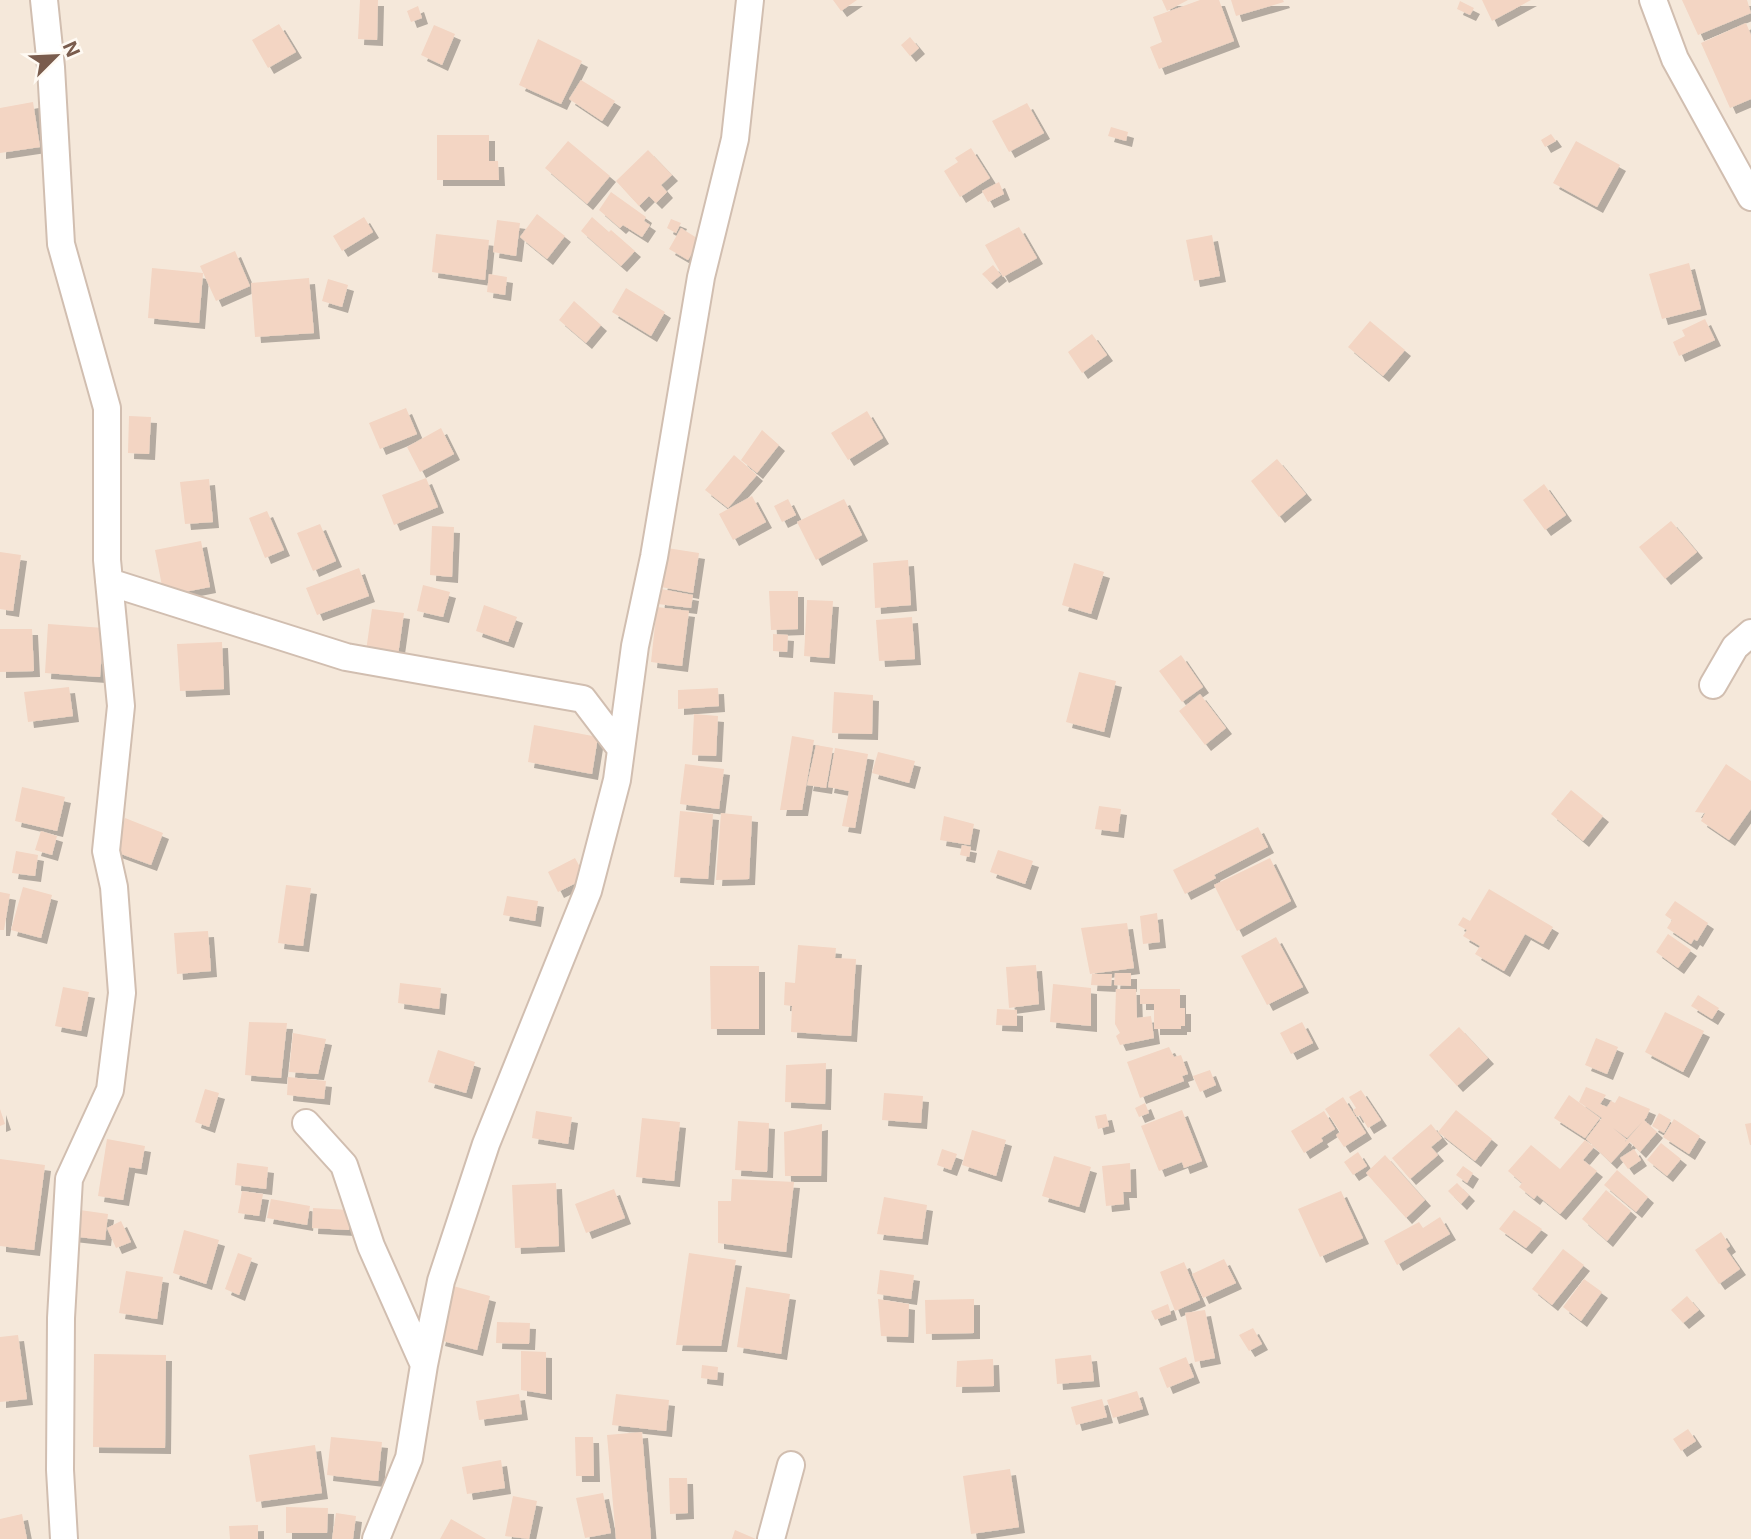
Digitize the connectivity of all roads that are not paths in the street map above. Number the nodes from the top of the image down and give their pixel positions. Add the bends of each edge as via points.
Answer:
1 (44, 0) edge
2 (750, 0) edge
3 (1653, 0) edge
4 (1751, 197) edge
5 (109, 582) junction
6 (1751, 633) edge
7 (1713, 685) dead end
8 (621, 749) junction
9 (306, 1123) dead end
10 (424, 1365) junction
11 (791, 1465) dead end
12 (64, 1539) edge
13 (376, 1539) edge
14 (771, 1539) edge

1 - 5 street via 61,244 107,408
2 - 8 street via 735,139 701,278
3 - 4 street via 1675,59
5 - 8 street via 346,657 583,699
5 - 12 street via 121,706 106,850 114,887 122,993 110,1090 69,1179 61,1318
6 - 7 street via 1735,647
8 - 10 street via 587,891 486,1144 441,1281
9 - 10 street via 344,1165 371,1246
10 - 13 street via 409,1458
11 - 14 street

